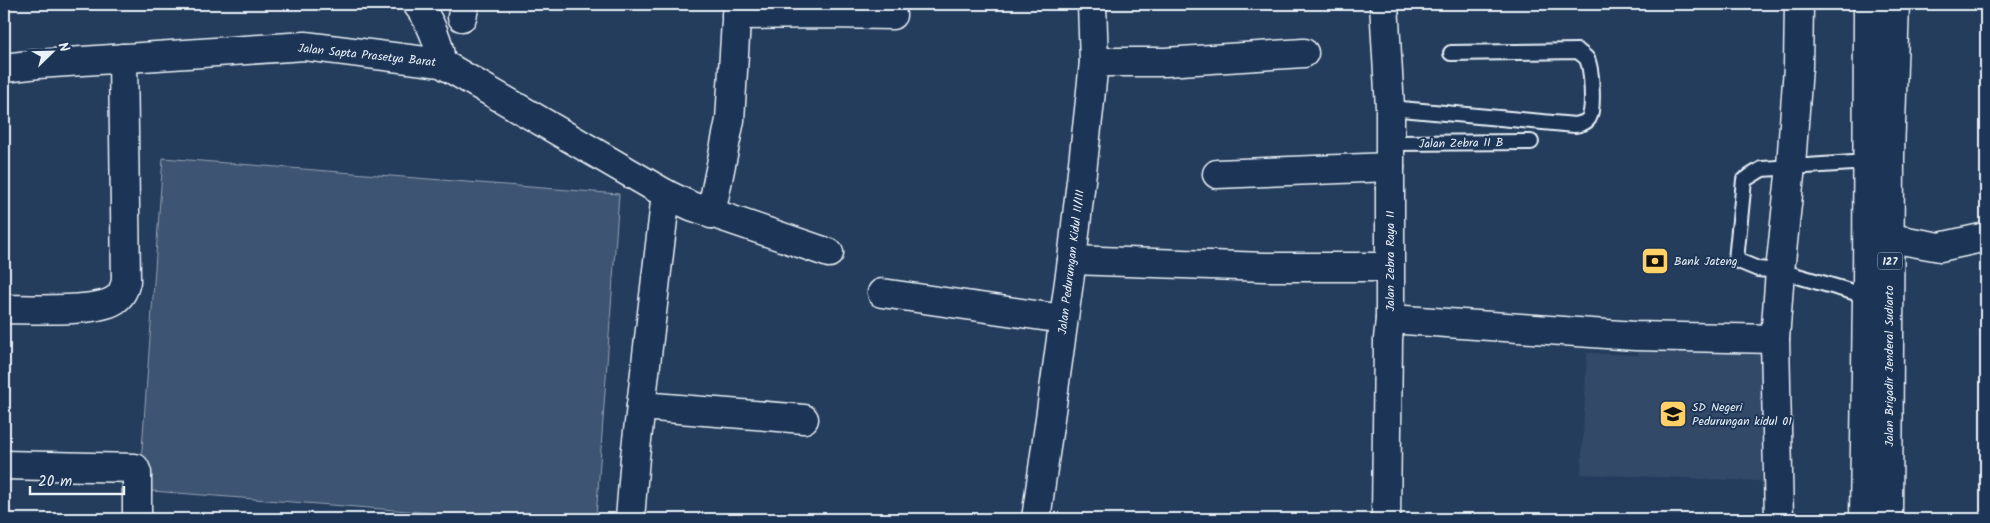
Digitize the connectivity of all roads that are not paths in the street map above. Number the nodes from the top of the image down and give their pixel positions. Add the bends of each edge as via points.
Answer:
1 (418, 4) edge
2 (1092, 4) edge
3 (1384, 4) edge
4 (1799, 4) edge
5 (1868, 4) edge
6 (1895, 4) edge
7 (737, 9) edge
8 (892, 15) dead end
9 (1304, 52) dead end
10 (1451, 53) dead end
11 (123, 58) junction
12 (1094, 62) junction
13 (441, 63) junction
14 (4, 68) edge
15 (1390, 108) junction
16 (1531, 142) dead end
17 (1390, 155) junction
18 (1868, 162) junction
19 (1791, 166) junction
20 (1217, 174) dead end
21 (666, 194) junction
22 (711, 214) junction
23 (1986, 237) edge
24 (1890, 238) junction
25 (829, 253) dead end
26 (1072, 260) junction
27 (1389, 267) junction
28 (1780, 271) junction
29 (882, 293) dead end
30 (1867, 296) junction
31 (4, 309) edge
32 (1064, 319) junction
33 (1390, 319) junction
34 (1775, 340) junction
35 (641, 406) junction
36 (804, 419) dead end
37 (4, 465) edge
38 (1876, 514) edge
39 (137, 519) edge
40 (630, 519) edge
41 (1036, 519) edge
42 (1386, 519) edge
43 (1779, 519) edge

1 - 13 street via 438,41
2 - 12 street, Jalan Pedurungan Kidul II/III
3 - 15 street, Jalan Zebra Raya II
4 - 19 street
5 - 18 street, Jalan Brigadir Jenderal Sudiarto / 127
6 - 24 street, Jalan Brigadir Jenderal Sudiarto / 127
7 - 8 street
7 - 22 street via 730,120
9 - 12 street via 1165,62
10 - 15 lane via 1578,51 1590,68 1590,117 1586,122 1568,125
11 - 13 street, Jalan Sapta Prasetya Barat via 305,46
11 - 14 street, Jalan Sapta Prasetya Barat
11 - 31 street via 126,281 122,294 107,304 92,307
12 - 26 street, Jalan Pedurungan Kidul II/III
13 - 21 street, Jalan Sapta Prasetya Barat
15 - 17 street, Jalan Zebra Raya II
16 - 17 lane, Jalan Zebra II B
17 - 20 street
17 - 27 street, Jalan Zebra Raya II
18 - 19 lane
18 - 30 street, Jalan Brigadir Jenderal Sudiarto / 127
19 - 28 street
19 - 28 lane via 1762,169 1744,180 1736,260 1758,269
21 - 22 street, Jalan Sapta Prasetya Barat
21 - 35 street
22 - 25 street, Jalan Sapta Prasetya Barat
23 - 24 street via 1940,247
24 - 38 street, Jalan Brigadir Jenderal Sudiarto / 127
26 - 27 street via 1265,267
26 - 32 street, Jalan Pedurungan Kidul II/III
27 - 33 street, Jalan Zebra Raya II
28 - 30 lane
28 - 34 street
29 - 32 street
30 - 38 street, Jalan Brigadir Jenderal Sudiarto / 127
32 - 41 street, Jalan Pedurungan Kidul II/III
33 - 34 street via 1626,335
33 - 42 street, Jalan Zebra Raya II
34 - 43 street
35 - 36 street
35 - 40 street
37 - 39 street via 133,467 137,476

